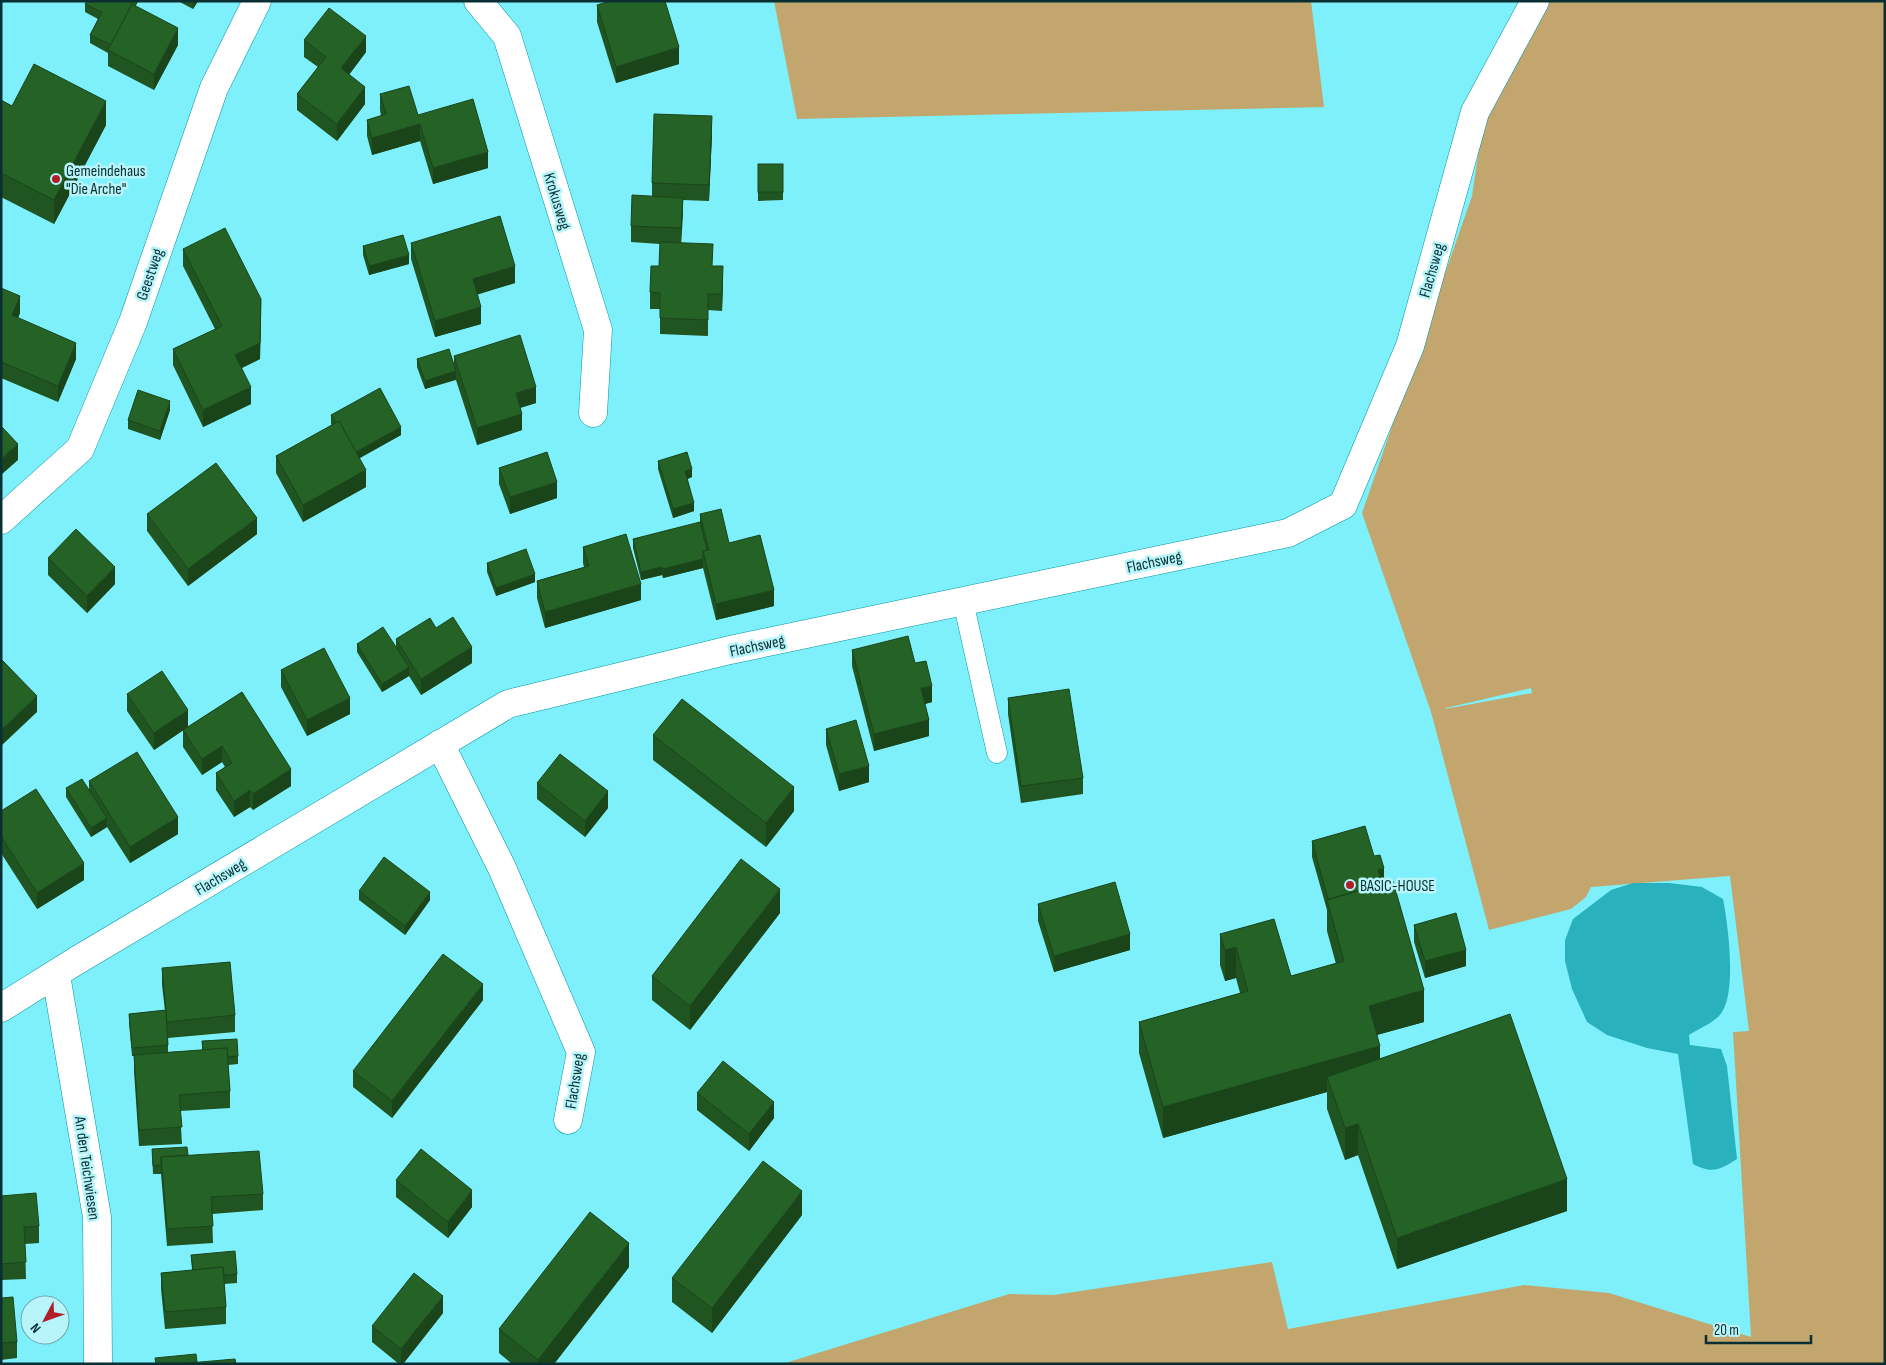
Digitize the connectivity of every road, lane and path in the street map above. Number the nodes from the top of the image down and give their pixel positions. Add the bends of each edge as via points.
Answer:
1 (257, 1) edge
2 (478, 1) edge
3 (1535, 1) edge
4 (593, 413) dead end
5 (1, 520) edge
6 (963, 601) junction
7 (440, 744) junction
8 (997, 753) dead end
9 (56, 975) junction
10 (1, 1008) edge
11 (568, 1120) dead end
12 (98, 1364) edge

1 - 5 street, Geestweg via 214,88 132,322 80,449
2 - 4 street, Krokusweg via 507,36 598,330
3 - 6 street, Flachsweg via 1475,112 1410,346 1343,505 1288,533
6 - 7 street, Flachsweg via 730,650 508,704
6 - 8 lane
7 - 9 street, Flachsweg
7 - 11 street, Flachsweg via 502,868 582,1052
9 - 10 street, Flachsweg
9 - 12 street, An den Teichwiesen via 96,1217

